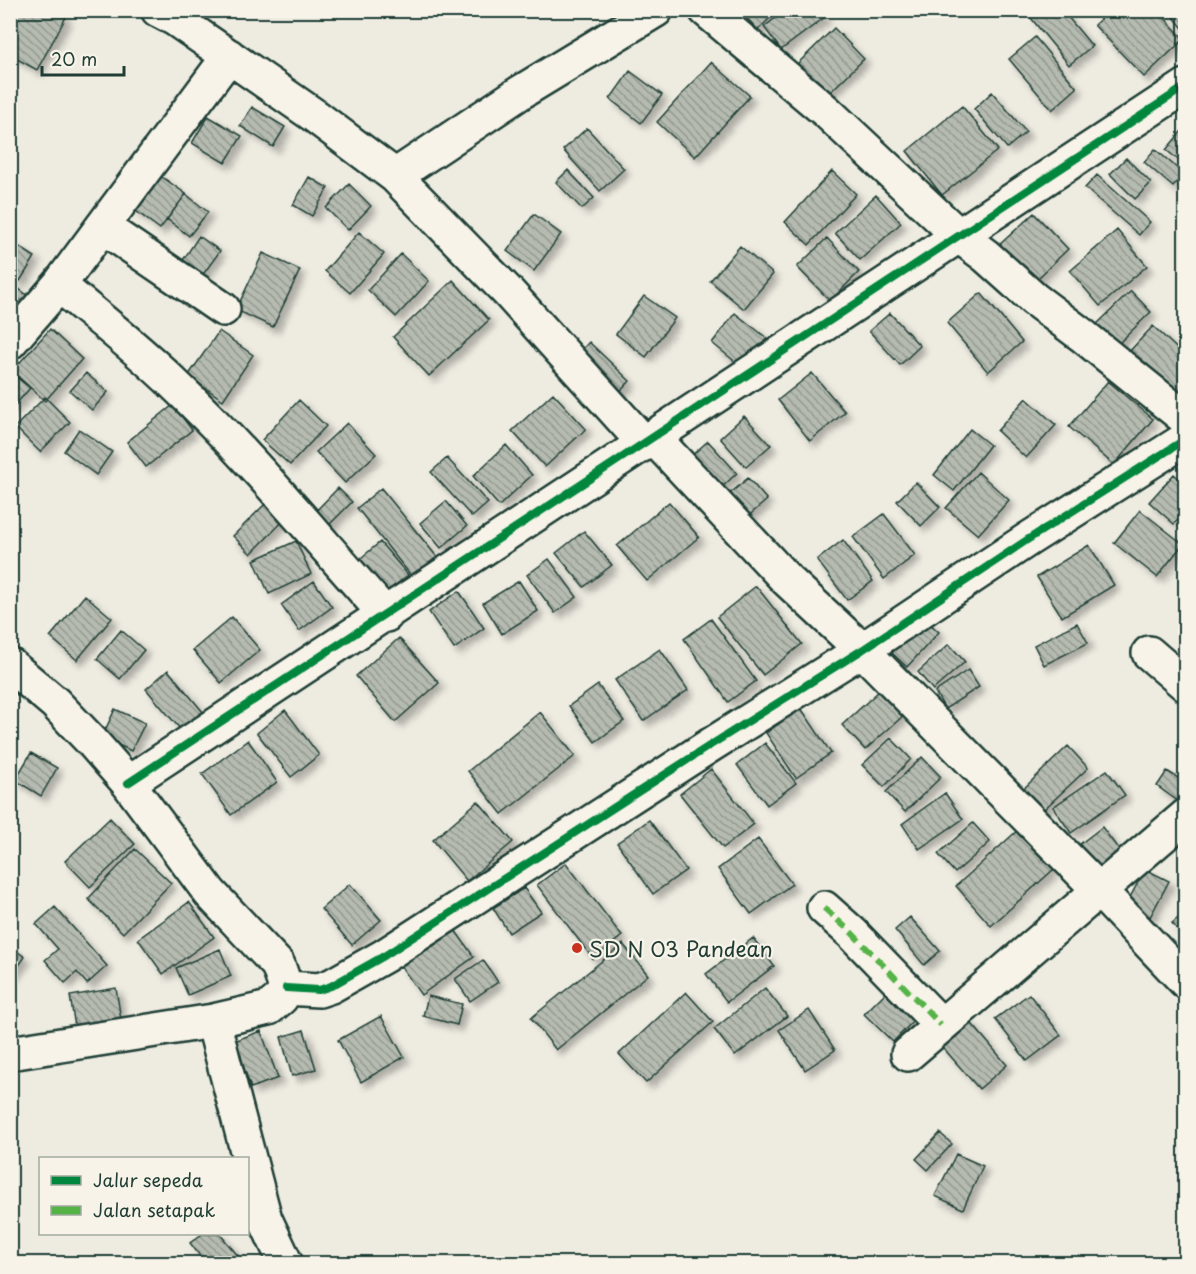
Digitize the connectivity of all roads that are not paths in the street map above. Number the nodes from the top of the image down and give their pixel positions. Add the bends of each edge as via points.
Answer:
1 (158, 10) edge
2 (656, 10) edge
3 (706, 10) edge
4 (229, 56) junction
5 (1185, 86) edge
6 (395, 176) junction
7 (103, 227) junction
8 (958, 235) junction
9 (59, 285) junction
10 (223, 309) dead end
11 (10, 342) edge
12 (1185, 419) edge
13 (1185, 439) edge
14 (649, 441) junction
15 (386, 615) junction
16 (862, 650) junction
17 (1149, 654) dead end
18 (10, 665) edge
19 (1185, 685) edge
20 (128, 783) junction
21 (1185, 816) edge
22 (1099, 890) junction
23 (824, 908) dead end
24 (1185, 982) edge
25 (286, 988) junction
26 (213, 1021) junction
27 (941, 1026) junction
28 (10, 1053) edge
29 (908, 1054) dead end
30 (249, 1157) edge
31 (249, 1158) edge
32 (286, 1263) edge

1 - 4 street
2 - 6 street via 521,92
3 - 8 street via 827,112
4 - 6 street
4 - 7 street
5 - 8 street
6 - 14 street
7 - 9 street
7 - 10 street
8 - 12 street
8 - 14 street
9 - 11 street
9 - 15 street via 173,382 278,492
13 - 16 street
14 - 15 street
14 - 16 street
15 - 20 street
16 - 22 street
16 - 25 street via 384,956 319,990
17 - 19 street
18 - 20 street via 55,703
20 - 25 street via 210,893 278,964
21 - 22 street
22 - 24 street
22 - 27 street
23 - 27 street
25 - 26 street via 269,1008
26 - 28 street
26 - 30 street
27 - 29 street
31 - 32 street via 265,1219

